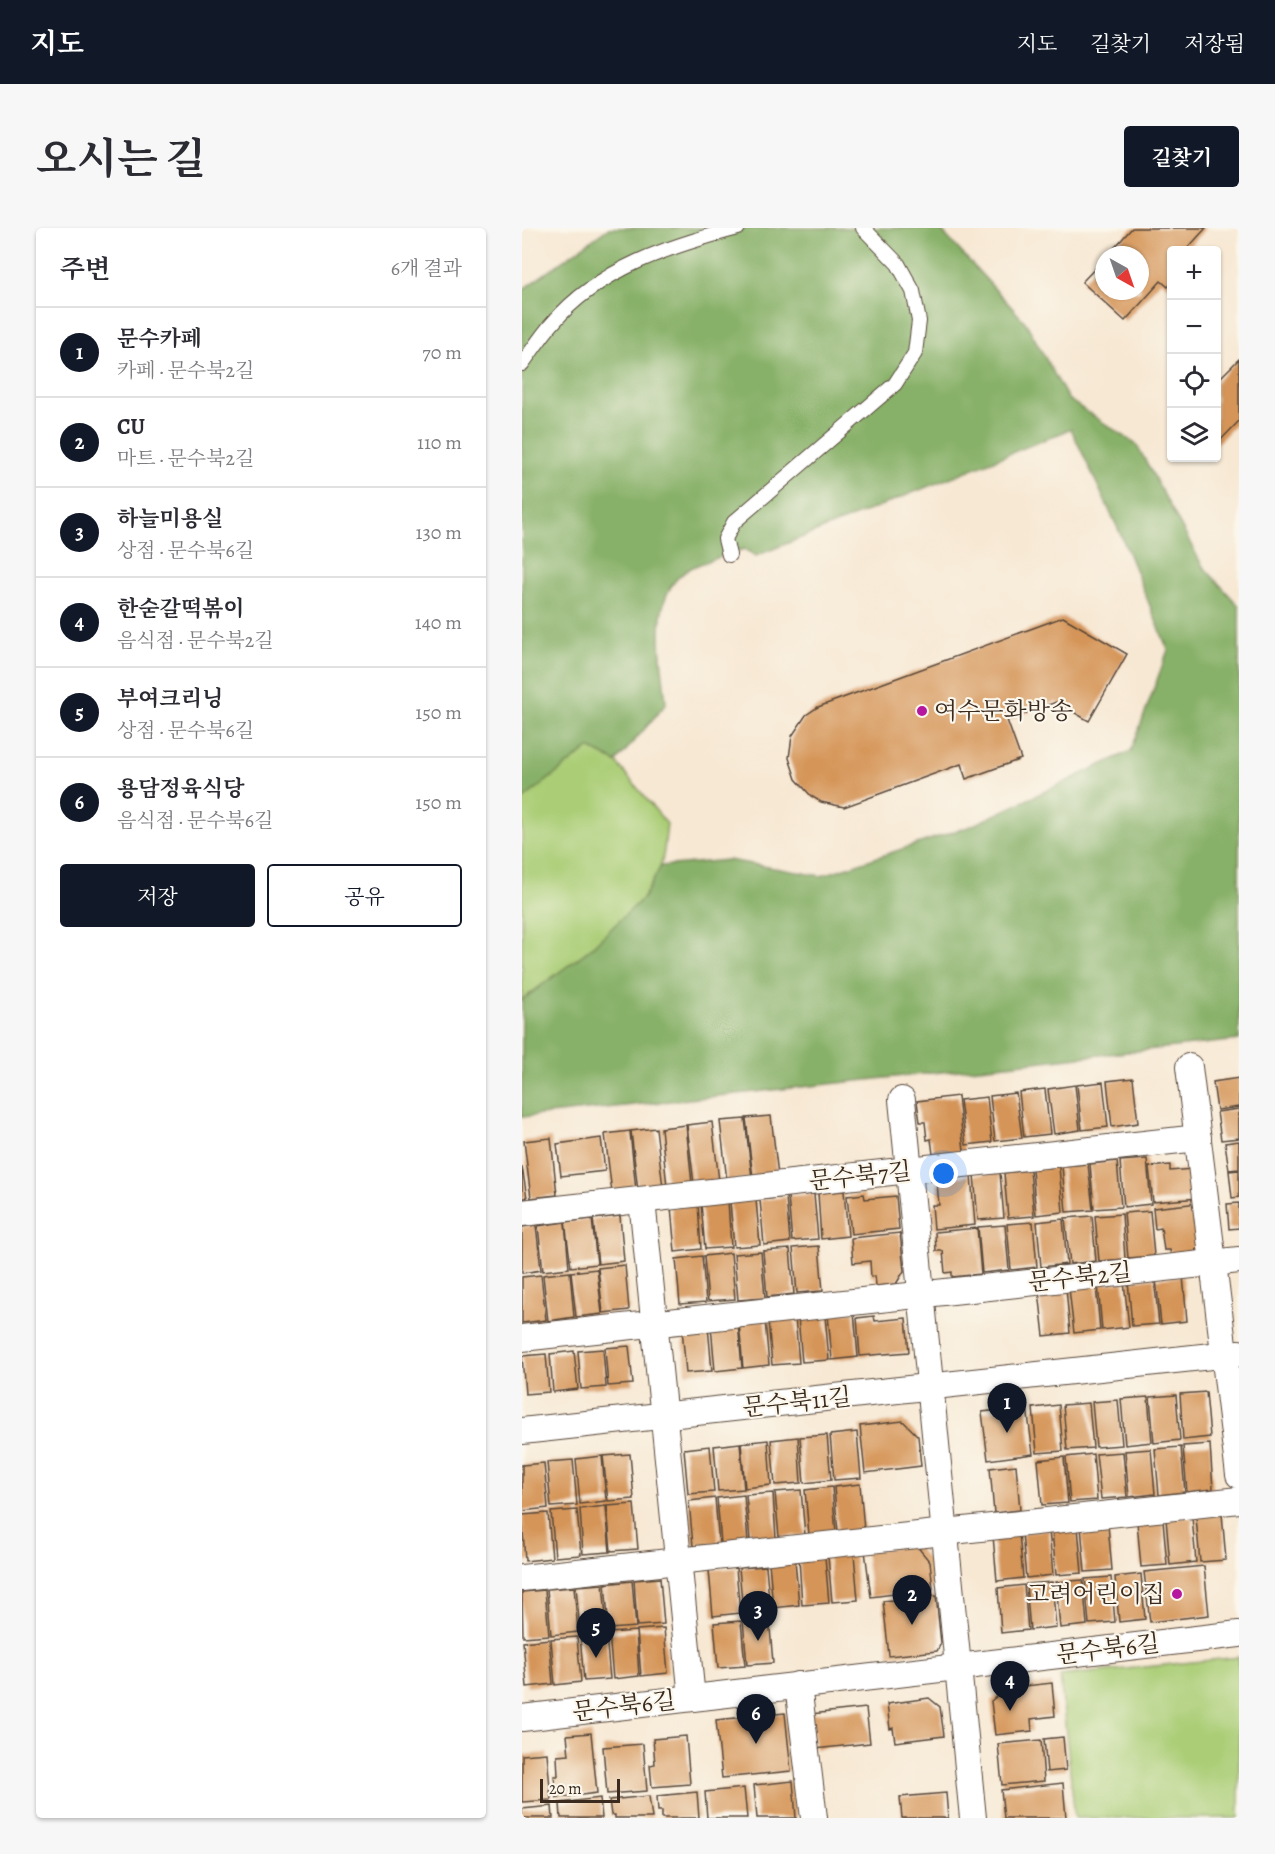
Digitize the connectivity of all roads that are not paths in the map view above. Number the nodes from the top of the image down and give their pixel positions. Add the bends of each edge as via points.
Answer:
1 (738, 228) edge
2 (863, 228) edge
3 (522, 364) edge
4 (729, 555) dead end
5 (1189, 1066) dead end
6 (902, 1100) dead end
7 (1198, 1138) junction
8 (909, 1171) junction
9 (642, 1200) junction
10 (522, 1213) edge
11 (1239, 1260) edge
12 (1213, 1263) junction
13 (921, 1294) junction
14 (655, 1323) junction
15 (522, 1338) edge
16 (1232, 1354) edge
17 (931, 1388) junction
18 (664, 1416) junction
19 (522, 1431) edge
20 (1239, 1475) edge
21 (1239, 1500) edge
22 (945, 1532) junction
23 (679, 1561) junction
24 (522, 1578) edge
25 (1239, 1634) edge
26 (958, 1666) junction
27 (798, 1685) junction
28 (692, 1698) junction
29 (522, 1718) edge
30 (814, 1818) edge
31 (973, 1818) edge

1 - 3 lane via 678,244 618,270 553,322
2 - 4 lane via 898,264 913,291 919,321 915,353 895,384 734,522 725,539
5 - 7 street
6 - 8 street
7 - 8 street, 문수북7길
7 - 12 street
8 - 9 street, 문수북7길
8 - 13 street
9 - 10 street, 문수북7길
9 - 14 street
11 - 12 street, 문수북2길
12 - 13 street, 문수북2길
12 - 16 street
13 - 14 street
13 - 17 street
14 - 15 street
14 - 18 street
16 - 17 street
16 - 20 street
17 - 18 street, 문수북11길
17 - 22 street
18 - 19 street, 문수북11길
18 - 23 street
21 - 22 street
22 - 23 street
22 - 26 street
23 - 24 street
23 - 28 street
25 - 26 street, 문수북6길
26 - 27 street, 문수북6길
26 - 31 street
27 - 28 street, 문수북6길
27 - 30 street
28 - 29 street, 문수북6길

